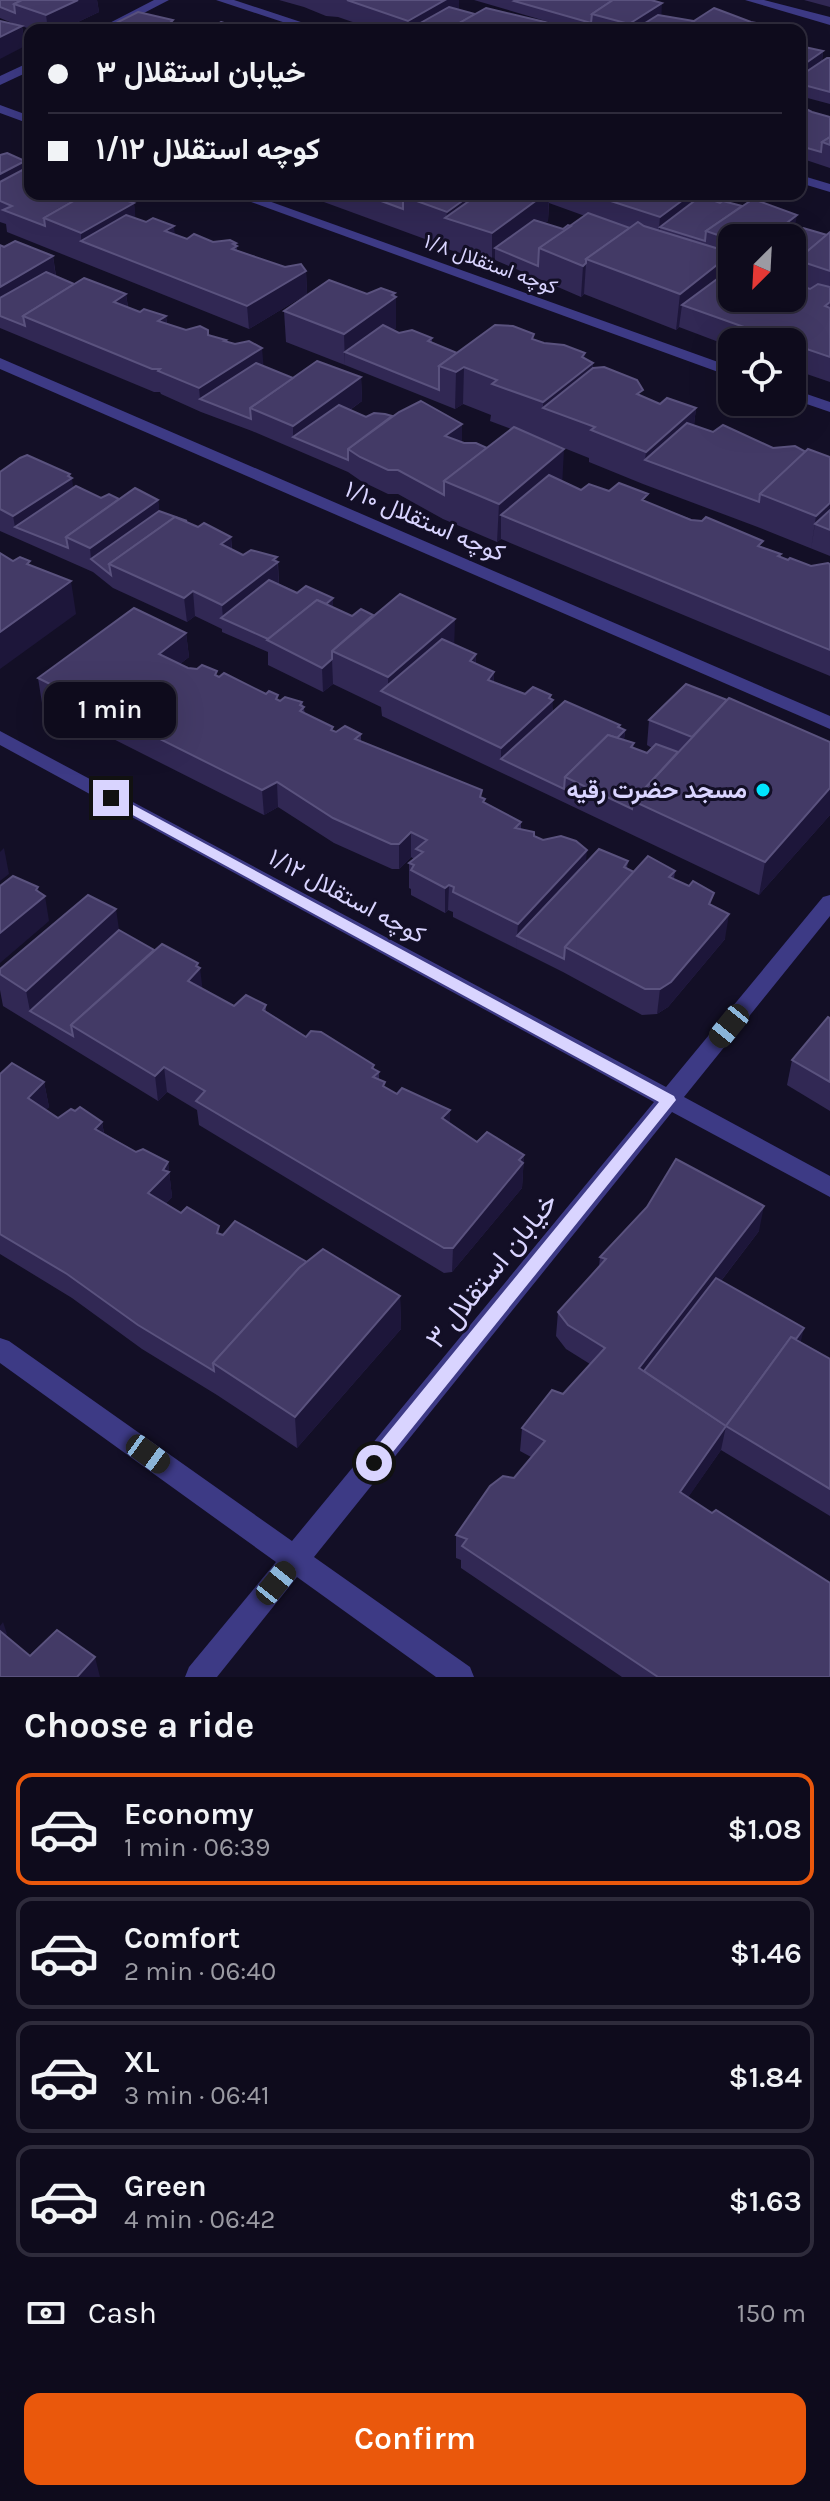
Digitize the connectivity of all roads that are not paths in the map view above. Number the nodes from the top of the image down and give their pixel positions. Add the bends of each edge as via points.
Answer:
1 (163, 0) edge
2 (222, 0) edge
3 (751, 0) edge
4 (830, 21) edge
5 (114, 24) edge
6 (300, 24) edge
7 (24, 69) edge
8 (0, 81) edge
9 (0, 109) edge
10 (24, 118) edge
11 (806, 181) edge
12 (830, 188) edge
13 (253, 200) edge
14 (0, 363) edge
15 (718, 367) edge
16 (806, 399) edge
17 (830, 407) edge
18 (830, 723) edge
19 (0, 737) edge
20 (830, 902) edge
21 (669, 1100) junction
22 (830, 1187) edge
23 (0, 1349) edge
24 (295, 1559) junction
25 (199, 1677) edge
26 (460, 1677) edge

1 - 5 street
2 - 6 street
3 - 4 street
7 - 8 street
9 - 10 street
11 - 12 street
13 - 15 street, کوچه استقلال ۱/۸
14 - 18 street, کوچه استقلال ۱/۱۰
16 - 17 street
19 - 21 street, کوچه استقلال ۱/۱۲
20 - 21 street, خیابان استقلال ۳
21 - 22 street, کوچه استقلال ۱/۱۲
21 - 24 street, خیابان استقلال ۳
23 - 24 street
24 - 25 street, خیابان استقلال ۳
24 - 26 street

